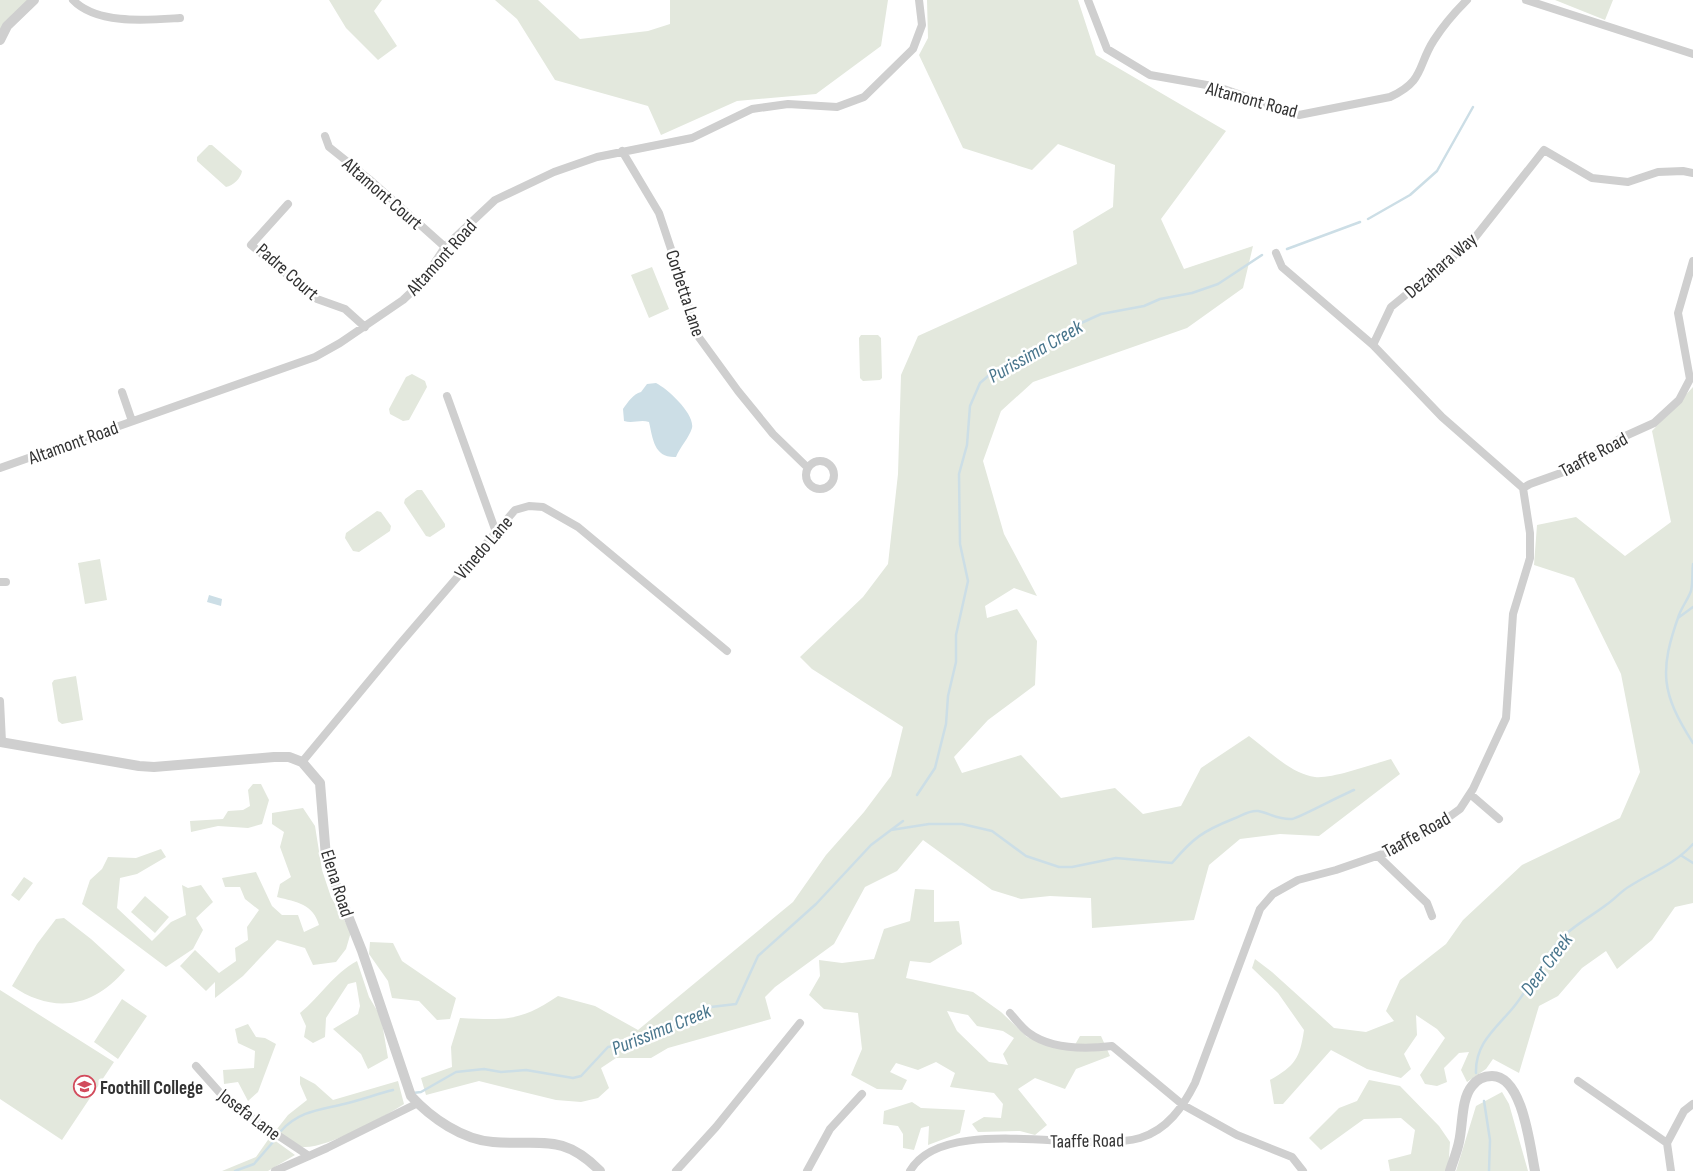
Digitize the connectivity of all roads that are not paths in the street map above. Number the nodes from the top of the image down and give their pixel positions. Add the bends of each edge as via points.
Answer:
1 (34, 0) edge
2 (73, 0) edge
3 (919, 0) edge
4 (1088, 0) edge
5 (1467, 0) edge
6 (1526, 0) edge
7 (1542, 3) edge
8 (180, 18) dead end
9 (0, 40) edge
10 (1693, 54) edge
11 (326, 136) dead end
12 (622, 151) junction
13 (1693, 173) edge
14 (288, 204) dead end
15 (445, 247) junction
16 (1276, 253) dead end
17 (1693, 261) edge
18 (365, 327) junction
19 (1372, 346) junction
20 (122, 392) dead end
21 (447, 396) dead end
22 (132, 420) junction
23 (0, 468) edge
24 (808, 468) dead end
25 (1523, 488) junction
26 (496, 532) junction
27 (727, 651) dead end
28 (0, 701) edge
29 (1, 742) edge
30 (302, 762) junction
31 (1470, 794) junction
32 (1499, 820) dead end
33 (1378, 856) junction
34 (1432, 916) dead end
35 (1010, 1013) dead end
36 (800, 1024) dead end
37 (196, 1066) dead end
38 (1578, 1081) dead end
39 (862, 1094) dead end
40 (418, 1103) junction
41 (1693, 1104) edge
42 (1183, 1105) junction
43 (1667, 1143) junction
44 (310, 1156) junction
45 (275, 1171) edge
46 (600, 1171) edge
47 (676, 1171) edge
48 (807, 1171) edge
49 (910, 1171) edge
50 (1303, 1171) edge
51 (1450, 1171) edge
52 (1535, 1171) edge
53 (1671, 1171) edge

1 - 9 street via 7,26
2 - 8 street via 104,17 137,20
3 - 12 street, Altamont Road via 922,25 913,49 864,97 837,107 788,104 752,109 692,138
4 - 5 street, Altamont Road via 1107,49 1150,75 1218,87 1300,115 1390,97 1403,91 1422,70 1433,41
6 - 7 street
7 - 10 street
11 - 15 street, Altamont Court via 329,147
12 - 15 street, Altamont Road via 554,172 495,200
12 - 24 street, Corbetta Lane via 659,213 695,332 738,391
13 - 19 street, Dezahara Way via 1658,172 1628,182 1592,178 1544,150 1473,240 1391,307
14 - 18 street, Padre Court via 251,245 317,299 344,309
15 - 18 street, Altamont Road via 422,282
16 - 19 street via 1282,267
17 - 25 street, Taaffe Road via 1678,313 1690,379 1679,400 1654,423 1623,437 1572,469
18 - 22 street, Altamont Road via 315,357
19 - 25 street via 1442,417
20 - 22 street
21 - 26 street
22 - 23 street, Altamont Road
25 - 31 street, Taaffe Road via 1530,558 1513,614 1506,718
26 - 27 street, Vinedo Lane via 515,510 543,507 578,527
26 - 30 street, Vinedo Lane
28 - 29 street
29 - 30 street via 139,766 274,757 289,757
30 - 40 street, Elena Road via 320,784 330,873 362,951 407,1088
31 - 32 street
31 - 33 street, Taaffe Road via 1460,809 1435,827
33 - 34 street via 1427,903
33 - 42 street, Taaffe Road via 1298,880 1273,894 1260,909 1195,1083
35 - 42 street via 1028,1033 1041,1040 1069,1047 1112,1046
36 - 47 street
37 - 44 street, Josefa Lane via 221,1094 246,1114
38 - 43 street
39 - 48 street via 830,1129
40 - 44 street, Josefa Lane
40 - 46 street, Elena Road via 470,1137 492,1142 554,1142 577,1152
41 - 43 street via 1684,1111
42 - 49 street, Taaffe Road via 1168,1123 1141,1138 1107,1143 1017,1139 963,1142 928,1153
42 - 50 street via 1237,1135 1292,1157
43 - 53 street
44 - 45 street, Josefa Lane
51 - 52 street via 1472,1086 1481,1078 1495,1076 1506,1080 1516,1093

